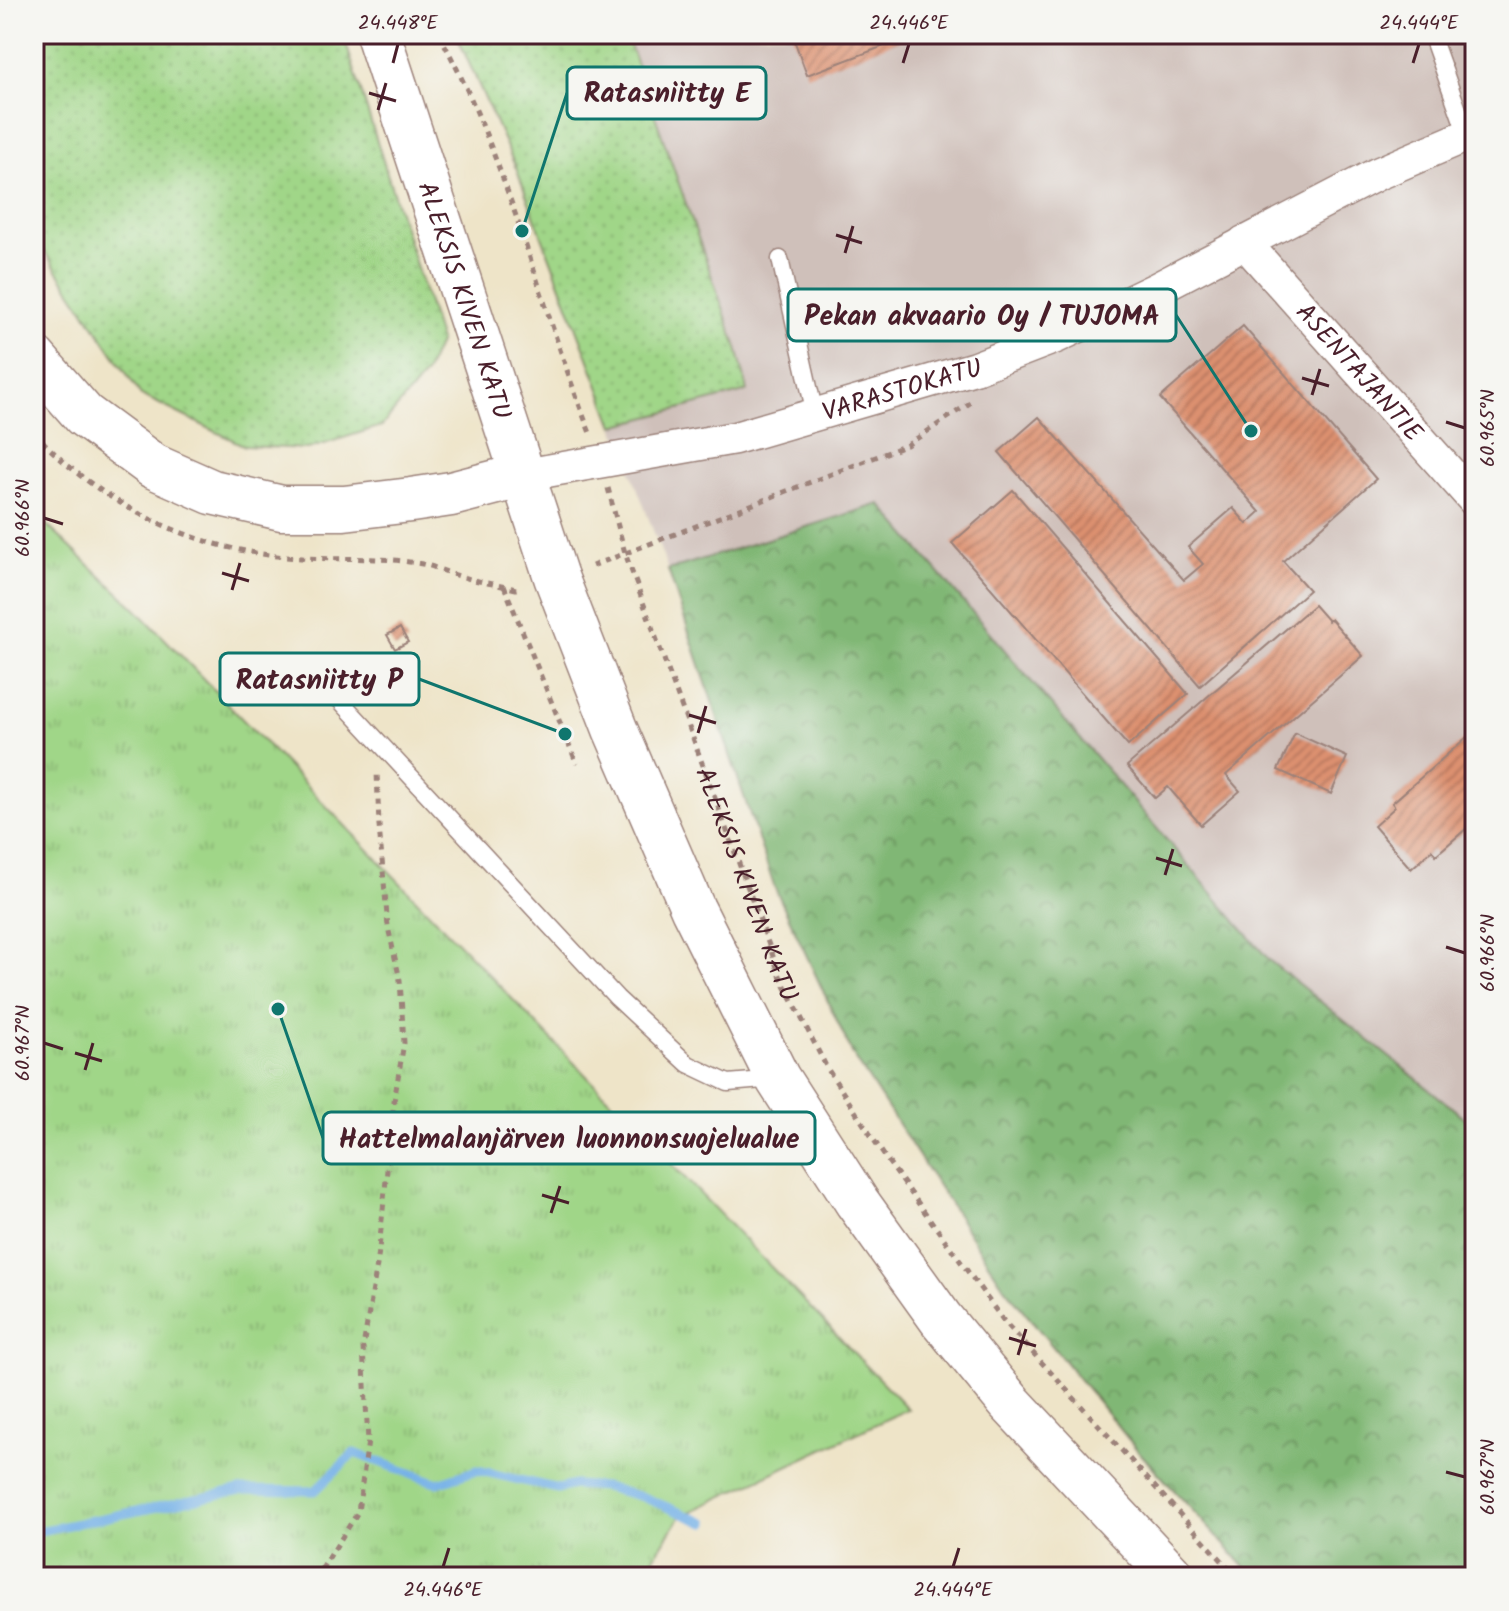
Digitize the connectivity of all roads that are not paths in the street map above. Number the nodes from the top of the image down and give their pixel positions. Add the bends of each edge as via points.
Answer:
1 (378, 34) edge
2 (1431, 34) edge
3 (1471, 134) edge
4 (1244, 242) junction
5 (780, 259) dead end
6 (34, 358) edge
7 (815, 414) junction
8 (524, 475) junction
9 (1475, 501) edge
10 (322, 681) dead end
11 (778, 1079) junction
12 (1173, 1577) edge

1 - 8 main road, ALEKSIS KIVEN KATU
2 - 3 lane
3 - 4 street, VARASTOKATU via 1377,174
4 - 7 street, VARASTOKATU via 1056,337 975,368
4 - 9 street, ASENTAJANTIE
5 - 7 lane
6 - 8 main road via 84,415 153,466 212,492 282,508 344,508 451,494
7 - 8 street, VARASTOKATU via 735,438
8 - 11 main road, ALEKSIS KIVEN KATU via 556,577 615,729 693,909
10 - 11 lane via 617,998 688,1064 728,1083
11 - 12 main road, ALEKSIS KIVEN KATU via 941,1319 1010,1403

